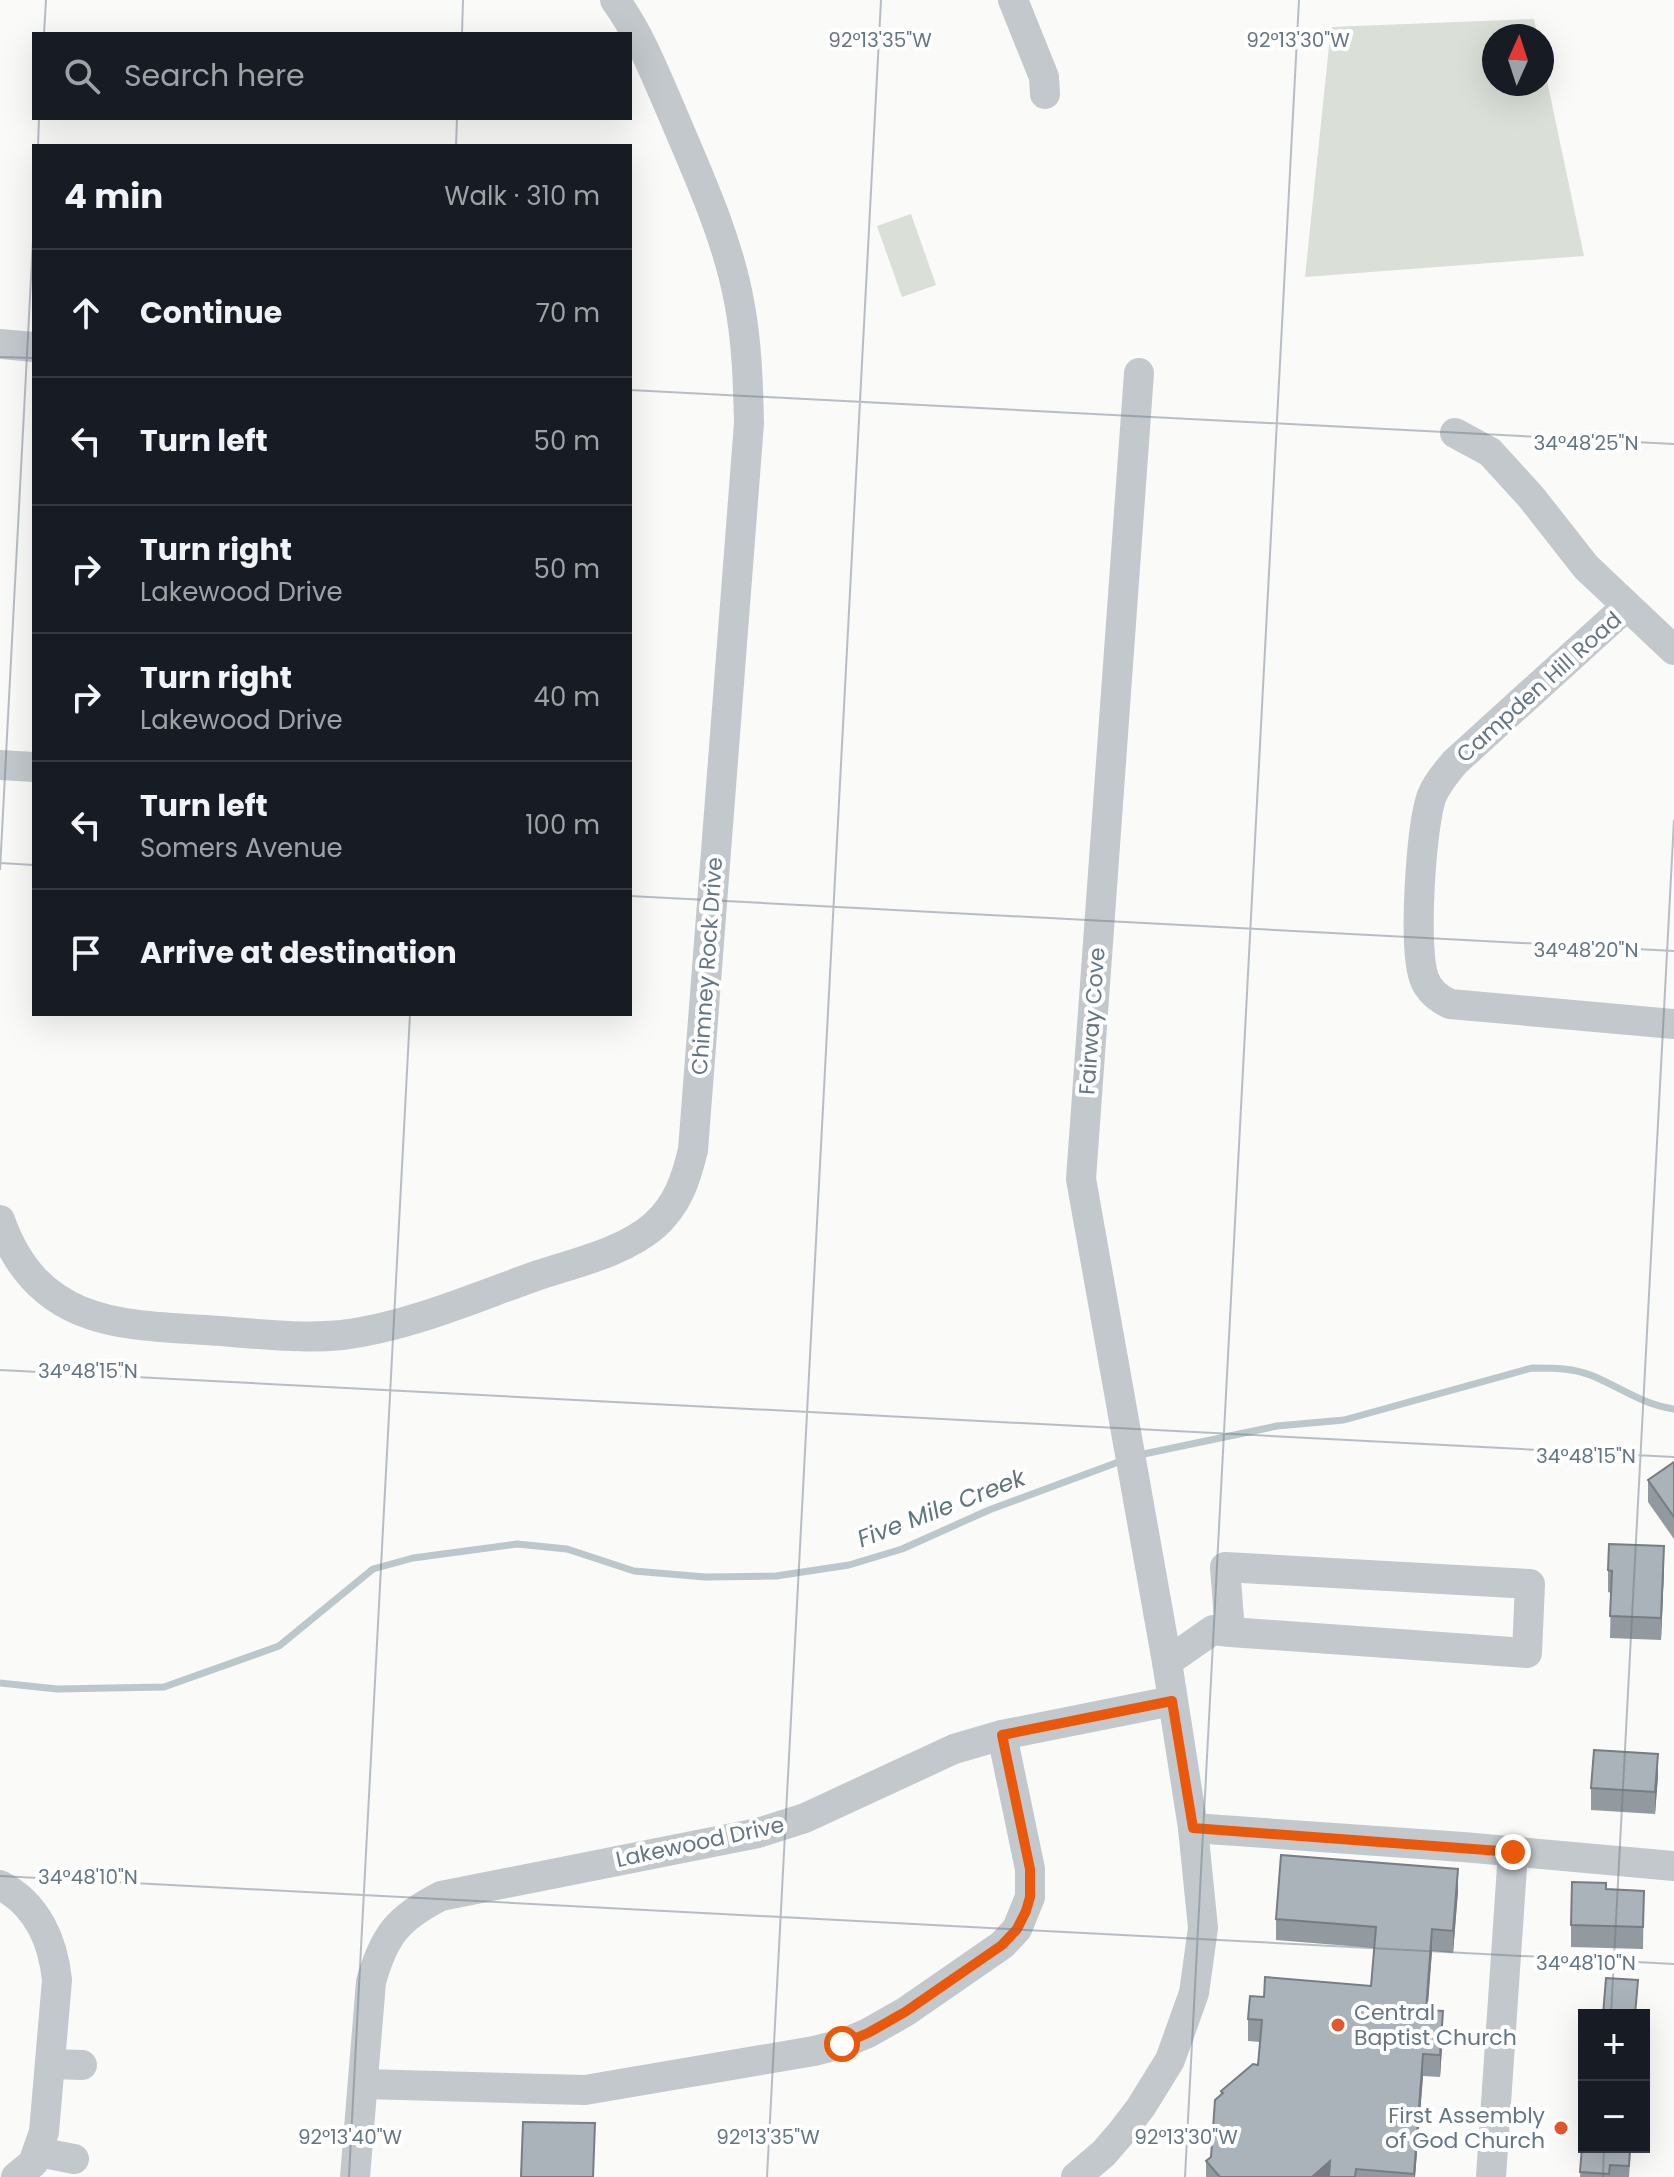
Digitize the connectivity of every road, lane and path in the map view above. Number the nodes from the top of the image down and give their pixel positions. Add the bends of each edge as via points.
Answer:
1 (615, 0) edge
2 (1013, 0) edge
3 (1045, 94) dead end
4 (0, 344) edge
5 (32, 347) edge
6 (1139, 373) dead end
7 (1455, 433) dead end
8 (1627, 606) junction
9 (1674, 650) edge
10 (0, 765) edge
11 (32, 767) edge
12 (1674, 1024) edge
13 (0, 1220) edge
14 (1230, 1632) junction
15 (1167, 1662) junction
16 (1172, 1701) junction
17 (1002, 1735) junction
18 (1193, 1828) junction
19 (1513, 1852) junction
20 (1674, 1866) edge
21 (0, 1885) edge
22 (50, 2064) junction
23 (82, 2065) dead end
24 (363, 2084) junction
25 (38, 2152) junction
26 (74, 2159) dead end
27 (1088, 2173) edge
28 (16, 2177) edge
29 (355, 2177) edge
30 (1491, 2177) edge

1 - 13 street, Chimney Rock Drive via 665,96 723,240 739,299 747,359 749,423 693,1150 679,1196 655,1225 619,1247 389,1326 305,1337 127,1325 86,1315 44,1289 11,1248
2 - 3 street via 1044,77
4 - 5 street
6 - 15 street, Fairway Cove via 1081,1179
7 - 8 street via 1490,452 1586,567
8 - 9 street
8 - 12 street, Campden Hill Road via 1455,762 1432,795 1423,830 1419,952 1424,979 1450,1004
10 - 11 street
14 - 14 street via 1527,1653 1530,1584 1225,1567
14 - 15 street via 1213,1630
15 - 16 street, Fairway Cove
16 - 17 street, Lakewood Drive
16 - 18 street
17 - 24 street, Lakewood Drive via 934,1757 815,1814 758,1833 441,1896 413,1910 379,1953 371,1982
17 - 24 street via 1030,1869 1026,1911 1002,1945 868,2033 814,2051 615,2087
18 - 19 street
18 - 27 street via 1203,1928 1194,1993 1159,2080
19 - 20 street
19 - 30 street
21 - 22 street via 26,1904 45,1929 55,1956
22 - 23 street
22 - 25 street
24 - 29 street, Lakewood Drive
25 - 26 street
25 - 28 street

